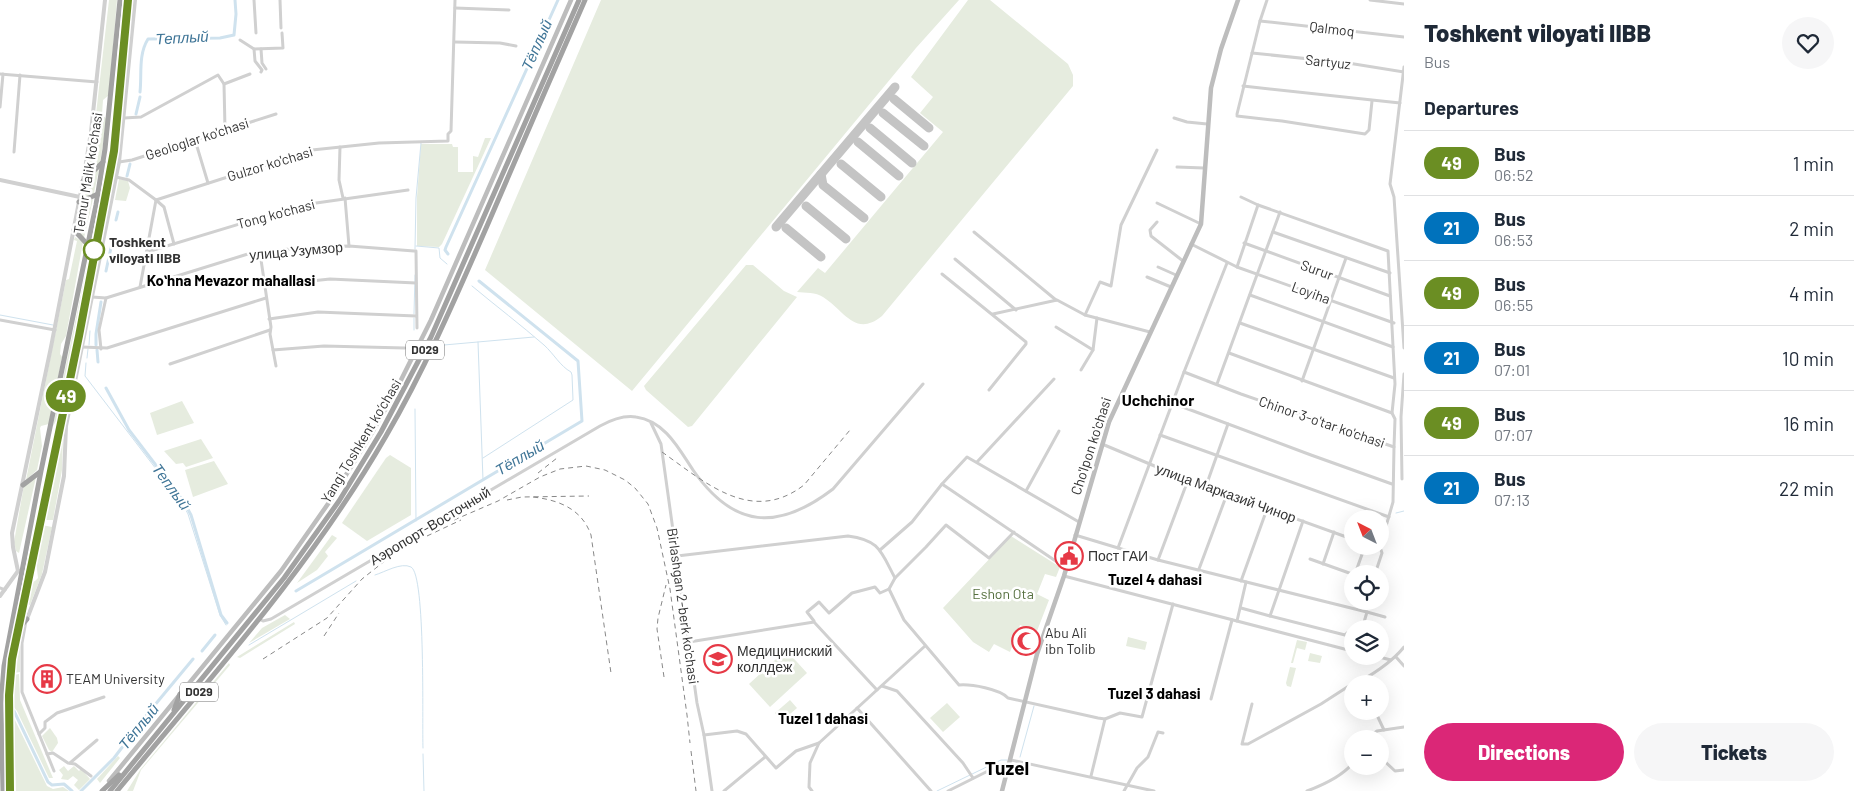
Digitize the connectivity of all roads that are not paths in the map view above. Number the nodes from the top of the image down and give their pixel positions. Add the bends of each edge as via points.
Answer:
1 (105, 0) edge
2 (120, 0) edge
3 (128, 0) edge
4 (135, 0) edge
5 (254, 0) edge
6 (280, 0) edge
7 (455, 0) edge
8 (571, 0) edge
9 (579, 0) edge
10 (585, 0) edge
11 (1238, 0) edge
12 (1267, 0) edge
13 (1370, 0) edge
14 (1404, 4) edge
15 (455, 8) junction
16 (509, 10) dead end
17 (1260, 21) junction
18 (281, 28) dead end
19 (282, 33) dead end
20 (256, 34) dead end
21 (1404, 37) edge
22 (240, 40) dead end
23 (455, 42) junction
24 (516, 46) dead end
25 (254, 49) junction
26 (261, 49) junction
27 (1252, 53) junction
28 (1404, 67) edge
29 (266, 69) dead end
30 (261, 72) dead end
31 (1404, 72) edge
32 (1, 74) edge
33 (250, 74) dead end
34 (20, 75) junction
35 (97, 82) junction
36 (224, 84) junction
37 (1243, 86) junction
38 (111, 95) junction
39 (120, 96) junction
40 (1372, 101) junction
41 (1400, 102) junction
42 (0, 107) edge
43 (276, 114) dead end
44 (124, 118) junction
45 (1174, 118) dead end
46 (1207, 124) junction
47 (225, 130) junction
48 (195, 140) junction
49 (340, 147) junction
50 (1158, 150) dead end
51 (14, 152) dead end
52 (104, 162) junction
53 (118, 162) junction
54 (1177, 168) dead end
55 (1204, 168) junction
56 (116, 177) junction
57 (0, 180) edge
58 (83, 181) junction
59 (208, 183) junction
60 (408, 190) dead end
61 (98, 194) junction
62 (1241, 196) dead end
63 (344, 198) junction
64 (80, 200) junction
65 (156, 200) junction
66 (1157, 204) dead end
67 (1258, 204) junction
68 (1280, 212) junction
69 (1157, 222) dead end
70 (1201, 224) junction
71 (74, 230) junction
72 (974, 232) dead end
73 (1273, 232) junction
74 (1244, 243) junction
75 (174, 244) junction
76 (1191, 244) junction
77 (88, 245) junction
78 (349, 246) junction
79 (1266, 251) junction
80 (147, 252) junction
81 (260, 253) junction
82 (1346, 258) junction
83 (955, 259) dead end
84 (1183, 261) junction
85 (1228, 263) junction
86 (1158, 267) dead end
87 (1237, 267) junction
88 (1258, 273) junction
89 (1390, 273) junction
90 (942, 274) dead end
91 (1176, 275) junction
92 (1148, 278) dead end
93 (1339, 278) junction
94 (415, 283) junction
95 (265, 286) junction
96 (140, 287) junction
97 (1171, 287) junction
98 (1250, 296) junction
99 (1390, 296) junction
100 (91, 297) junction
101 (106, 298) junction
102 (266, 298) junction
103 (1057, 300) junction
104 (1331, 300) junction
105 (1016, 310) junction
106 (993, 314) junction
107 (1085, 315) junction
108 (414, 316) junction
109 (1097, 318) junction
110 (268, 319) junction
111 (0, 320) edge
112 (1323, 322) junction
113 (1393, 322) junction
114 (1240, 323) junction
115 (1056, 327) dead end
116 (417, 328) dead end
117 (54, 330) junction
118 (270, 330) junction
119 (1150, 332) junction
120 (79, 333) junction
121 (83, 339) junction
122 (81, 347) junction
123 (1393, 347) junction
124 (101, 348) junction
125 (405, 348) dead end
126 (1404, 348) edge
127 (1313, 349) junction
128 (274, 350) junction
129 (1093, 350) junction
130 (1229, 354) junction
131 (170, 364) dead end
132 (276, 366) dead end
133 (1080, 370) dead end
134 (1184, 372) junction
135 (1404, 374) edge
136 (1394, 378) junction
137 (1054, 379) dead end
138 (1302, 381) junction
139 (922, 384) dead end
140 (1217, 384) junction
141 (73, 388) junction
142 (989, 390) dead end
143 (66, 393) junction
144 (1172, 403) junction
145 (1392, 413) junction
146 (651, 422) junction
147 (1228, 424) junction
148 (1060, 432) dead end
149 (1160, 435) junction
150 (48, 436) junction
151 (58, 436) junction
152 (1101, 444) junction
153 (1394, 447) junction
154 (1394, 453) junction
155 (1402, 454) junction
156 (1216, 456) junction
157 (977, 462) junction
158 (1148, 465) junction
159 (41, 471) junction
160 (1402, 479) dead end
161 (1188, 480) junction
162 (942, 484) junction
163 (1393, 484) junction
164 (22, 485) junction
165 (1206, 486) junction
166 (1026, 490) junction
167 (1227, 494) junction
168 (1267, 508) junction
169 (1369, 510) edge
170 (1389, 517) edge
171 (1303, 521) junction
172 (1079, 522) junction
173 (1014, 532) junction
174 (1334, 532) junction
175 (1076, 535) junction
176 (1344, 535) edge
177 (1118, 548) junction
178 (880, 550) junction
179 (677, 556) junction
180 (1310, 559) dead end
181 (1158, 560) junction
182 (1323, 564) junction
183 (1066, 568) junction
184 (1199, 569) junction
185 (20, 571) junction
186 (1344, 571) edge
187 (29, 574) junction
188 (1064, 576) junction
189 (895, 578) junction
190 (1241, 581) junction
191 (1246, 582) junction
192 (0, 588) edge
193 (889, 589) junction
194 (4, 590) junction
195 (1278, 590) junction
196 (0, 596) edge
197 (1173, 604) junction
198 (1241, 608) junction
199 (1368, 612) junction
200 (1270, 616) junction
201 (1385, 617) dead end
202 (27, 619) junction
203 (259, 619) junction
204 (1232, 620) junction
205 (1365, 620) edge
206 (1237, 621) junction
207 (814, 622) junction
208 (18, 631) junction
209 (1344, 636) edge
210 (689, 642) junction
211 (926, 646) junction
212 (1404, 648) edge
213 (1344, 649) edge
214 (1396, 657) junction
215 (1391, 660) joint
216 (1404, 666) edge
217 (1370, 675) edge
218 (882, 686) junction
219 (877, 690) junction
220 (1344, 690) edge
221 (180, 694) junction
222 (104, 697) dead end
223 (1211, 699) dead end
224 (1024, 702) junction
225 (1252, 704) dead end
226 (857, 708) junction
227 (173, 714) junction
228 (1, 716) edge
229 (1105, 719) junction
230 (1379, 720) edge
231 (1404, 727) edge
232 (1384, 730) joint
233 (1163, 733) dead end
234 (39, 734) junction
235 (704, 735) junction
236 (97, 740) dead end
237 (819, 743) junction
238 (1, 752) edge
239 (48, 754) junction
240 (765, 757) junction
241 (1011, 762) junction
242 (70, 763) junction
243 (136, 763) junction
244 (1389, 765) edge
245 (1404, 770) edge
246 (54, 771) dead end
247 (1344, 771) edge
248 (90, 776) dead end
249 (972, 776) junction
250 (1091, 777) junction
251 (1126, 785) junction
252 (1323, 785) junction
253 (2, 790) edge
254 (1140, 790) edge
255 (10, 791) edge
256 (102, 791) edge
257 (110, 791) edge
258 (117, 791) edge
259 (121, 791) edge
260 (712, 791) edge
261 (724, 791) edge
262 (812, 791) edge
263 (931, 791) edge
264 (948, 791) edge
265 (1002, 791) edge
266 (1124, 791) edge
267 (1154, 791) edge
268 (1307, 791) edge
269 (1325, 791) edge

1 - 35 street
2 - 38 highway, Temur Malik ko'chasi
3 - 39 highway, Temur Malik ko'chasi
4 - 44 street
5 - 20 street
6 - 18 street
7 - 15 street
8 - 221 main road via 435,311 394,394 306,536
9 - 227 highway, Yangi Toshkent ko‘chasi / D029 via 435,329 382,432 302,554
10 - 203 highway, Yangi Toshkent ko‘chasi / D029 via 448,313 406,400 336,516
11 - 46 main road, Cho'lpon ko'chasi via 1211,88
12 - 17 street
13 - 14 street
15 - 16 street
15 - 23 street
17 - 21 street, Qalmoq
17 - 27 street
19 - 26 street via 283,48
22 - 25 street
23 - 24 street
23 - 49 street, Gulzor ko'chasi via 448,141
25 - 26 street
25 - 30 street via 255,61
26 - 29 street
27 - 31 street, Sartyuz
27 - 37 street
28 - 31 street
31 - 41 street
32 - 34 street
32 - 42 street
33 - 36 street
34 - 35 street
34 - 51 street
35 - 58 street
36 - 44 street via 218,75 141,117
36 - 47 street
37 - 40 street
37 - 40 street via 1237,115 1365,134
38 - 39 highway
38 - 52 highway, Temur Malik ko'chasi
39 - 120 highway, Temur Malik ko'chasi via 114,151
40 - 41 street
41 - 126 street via 1390,184 1394,197
43 - 47 street, Geologlar ko'chasi
44 - 53 street
45 - 46 street
46 - 55 main road, Cho'lpon ko'chasi
47 - 48 street, Geologlar ko'chasi
48 - 53 street, Geologlar ko'chasi
48 - 59 street
49 - 59 street, Gulzor ko'chasi via 304,152
49 - 63 street via 340,180
50 - 107 street via 1121,225 1112,286 1100,282
52 - 58 highway
52 - 61 highway, Temur Malik ko'chasi
53 - 56 street
54 - 55 street
55 - 70 main road, Cho'lpon ko'chasi
56 - 65 street via 129,180
56 - 100 street
57 - 64 street
58 - 64 street
59 - 65 street, Gulzor ko'chasi
60 - 63 street, Tong ko'chasi
61 - 64 highway
61 - 77 highway, Temur Malik ko'chasi
62 - 67 street
63 - 75 street, Tong ko'chasi via 302,205
63 - 78 street
64 - 71 street
65 - 75 street via 164,207
65 - 80 street
66 - 70 street
67 - 68 street
67 - 74 street
68 - 73 street
68 - 89 street via 1388,251
69 - 84 street via 1150,230 1151,236
70 - 76 main road, Cho'lpon ko'chasi
71 - 77 highway
71 - 117 street
72 - 103 street
73 - 79 street
73 - 82 street
74 - 79 street, Surur
74 - 87 street
75 - 80 street, Tong ko'chasi
76 - 84 main road, Cho'lpon ko'chasi
76 - 85 street, Loyiha
77 - 150 highway, Temur Malik ko'chasi
78 - 81 street, улица Узумзор
78 - 94 street, улица Узумзор via 415,251
79 - 88 street
79 - 93 street, Surur
80 - 96 street
81 - 95 street
81 - 96 street, улица Узумзор
82 - 89 street
82 - 93 street
83 - 105 street
84 - 91 main road, Cho'lpon ko'chasi
85 - 87 street, Loyiha
85 - 134 street
86 - 91 street
87 - 88 street, Loyiha
88 - 98 street
88 - 104 street, Loyiha
89 - 99 street
90 - 106 street
91 - 97 main road, Cho'lpon ko'chasi
92 - 97 street
93 - 99 street, Surur
93 - 104 street
94 - 95 street via 330,279
94 - 108 street
95 - 102 street
96 - 101 street, улица Узумзор
97 - 119 main road, Cho'lpon ko'chasi
98 - 112 street
98 - 114 street
99 - 113 street
100 - 101 street, улица Узумзор
100 - 121 street
101 - 124 street via 99,330
102 - 110 street
102 - 124 street
103 - 105 street
103 - 107 street
104 - 112 street
104 - 113 street, Loyiha
105 - 106 street
106 - 142 street via 1026,344
107 - 109 street
108 - 110 street via 318,312
108 - 116 street
109 - 119 street
109 - 129 street
110 - 118 street
111 - 117 street
112 - 123 street
112 - 127 street
113 - 123 street
114 - 127 street
114 - 130 street
115 - 129 street
117 - 164 street
118 - 128 street
118 - 131 street
119 - 152 main road, Cho'lpon ko'chasi via 1115,405
120 - 121 street
120 - 143 highway, Temur Malik ko'chasi
121 - 122 street
122 - 124 street
122 - 141 street
123 - 136 street
125 - 128 street via 324,346
127 - 136 street
127 - 138 street
128 - 132 street
129 - 133 street
130 - 138 street
130 - 140 street
134 - 140 street, Chinor 3-o'tar ko'chasi
134 - 144 street
135 - 155 street
136 - 145 street
137 - 157 street
138 - 145 street
139 - 146 street via 833,489 819,500 781,517 746,515 728,506 699,478 673,440
140 - 153 street, Chinor 3-o'tar ko'chasi
141 - 143 street
141 - 202 street via 64,439 64,476 45,572
143 - 151 highway, Temur Malik ko'chasi
144 - 147 street
144 - 149 street
145 - 153 street via 1395,419
146 - 179 street, Birlashgan 2-berk ko'chasi via 661,444
146 - 203 street, Аэропорт-Восточный via 636,416 600,426 289,609 268,620
147 - 156 street
147 - 163 street
148 - 166 street
149 - 156 street
149 - 158 street
150 - 151 highway via 53,433
150 - 159 highway, Temur Malik ko'chasi
151 - 187 highway, Temur Malik ko'chasi
152 - 158 street, улица Марказий Чинор
152 - 172 main road, Cho'lpon ko'chasi
153 - 154 street, Chinor 3-o'tar ko'chasi
154 - 155 street
154 - 163 street, Chinor 3-o'tar ko'chasi
155 - 160 street
156 - 165 street
156 - 169 street
157 - 162 street via 965,458
157 - 166 street
158 - 161 street, улица Марказий Чинор
158 - 177 street
159 - 164 highway
159 - 185 highway, Temur Malik ko'chasi
161 - 165 street, улица Марказий Чинор
161 - 181 street
162 - 173 street
162 - 178 street via 912,522
163 - 170 street, Chinor 3-o'tar ko'chasi
164 - 185 street via 12,536
165 - 167 street, улица Марказий Чинор
166 - 172 street
167 - 168 street, улица Марказий Чинор
167 - 184 street
168 - 171 street, улица Марказий Чинор
168 - 190 street
171 - 174 street, улица Марказий Чинор
171 - 195 street
172 - 175 main road, Cho'lpon ko'chasi
173 - 183 street
173 - 189 street via 989,558 946,525
174 - 176 street, улица Марказий Чинор
174 - 182 street
175 - 177 street
175 - 183 main road, Cho'lpon ko'chasi
177 - 181 street
178 - 179 street via 869,540 848,536
178 - 189 street
179 - 210 street, Birlashgan 2-berk ko'chasi
180 - 182 street
181 - 184 street
182 - 186 street
183 - 188 main road, Cho'lpon ko'chasi
184 - 190 street
185 - 187 highway
185 - 194 street
185 - 228 highway, Temur Malik ko'chasi via 5,658
187 - 208 highway, Temur Malik ko'chasi
188 - 197 street
188 - 224 main road, Cho'lpon ko'chasi
189 - 193 street
190 - 191 street
191 - 195 street
191 - 198 street
192 - 194 street
193 - 207 street via 880,594 875,587 852,593 829,614 819,602 807,612
193 - 211 street via 904,620
194 - 196 street
195 - 199 street
195 - 200 street
197 - 204 street
197 - 229 street via 1142,718 1120,713
198 - 200 street
198 - 206 street
199 - 201 street
199 - 205 street
200 - 209 street
202 - 208 highway
202 - 234 street via 22,643 22,692
203 - 243 highway, Yangi Toshkent ko‘chasi / D029
204 - 206 street
204 - 223 street
206 - 213 street
207 - 210 street
207 - 219 street
208 - 255 highway, Temur Malik ko'chasi via 11,668
210 - 235 street, Birlashgan 2-berk ko'chasi
211 - 218 street
211 - 224 street via 959,685 978,686
212 - 214 street
214 - 215 street
214 - 216 street
215 - 217 street
218 - 219 street
218 - 249 street via 897,691
219 - 226 street
220 - 225 street via 1248,744 1242,744
221 - 227 highway
221 - 256 main road
222 - 234 street via 57,714 45,722 45,728
224 - 229 street
224 - 241 main road, Cho'lpon ko'chasi
226 - 237 street
226 - 263 street
227 - 243 highway, Yangi Toshkent ko‘chasi / D029
228 - 238 highway, Temur Malik ko'chasi
229 - 250 street
230 - 232 street
231 - 232 street
233 - 251 street via 1158,732 1148,757
234 - 239 street
235 - 240 street via 742,732
235 - 260 street, Birlashgan 2-berk ko'chasi
236 - 242 street
237 - 240 street via 796,751 776,768
237 - 262 street via 810,763 809,787
238 - 253 highway, Temur Malik ko'chasi
239 - 242 street via 53,753
239 - 246 street
240 - 261 street
241 - 249 street
241 - 250 street
241 - 265 main road, Cho'lpon ko'chasi
242 - 248 street
243 - 256 highway
243 - 257 highway, Yangi Toshkent ko‘chasi / D029
243 - 258 highway, Yangi Toshkent ko‘chasi / D029
243 - 259 highway
244 - 245 street via 1395,770
247 - 252 street
249 - 264 street
250 - 251 street
251 - 254 street
251 - 266 street
252 - 268 street
252 - 269 street
254 - 267 street

